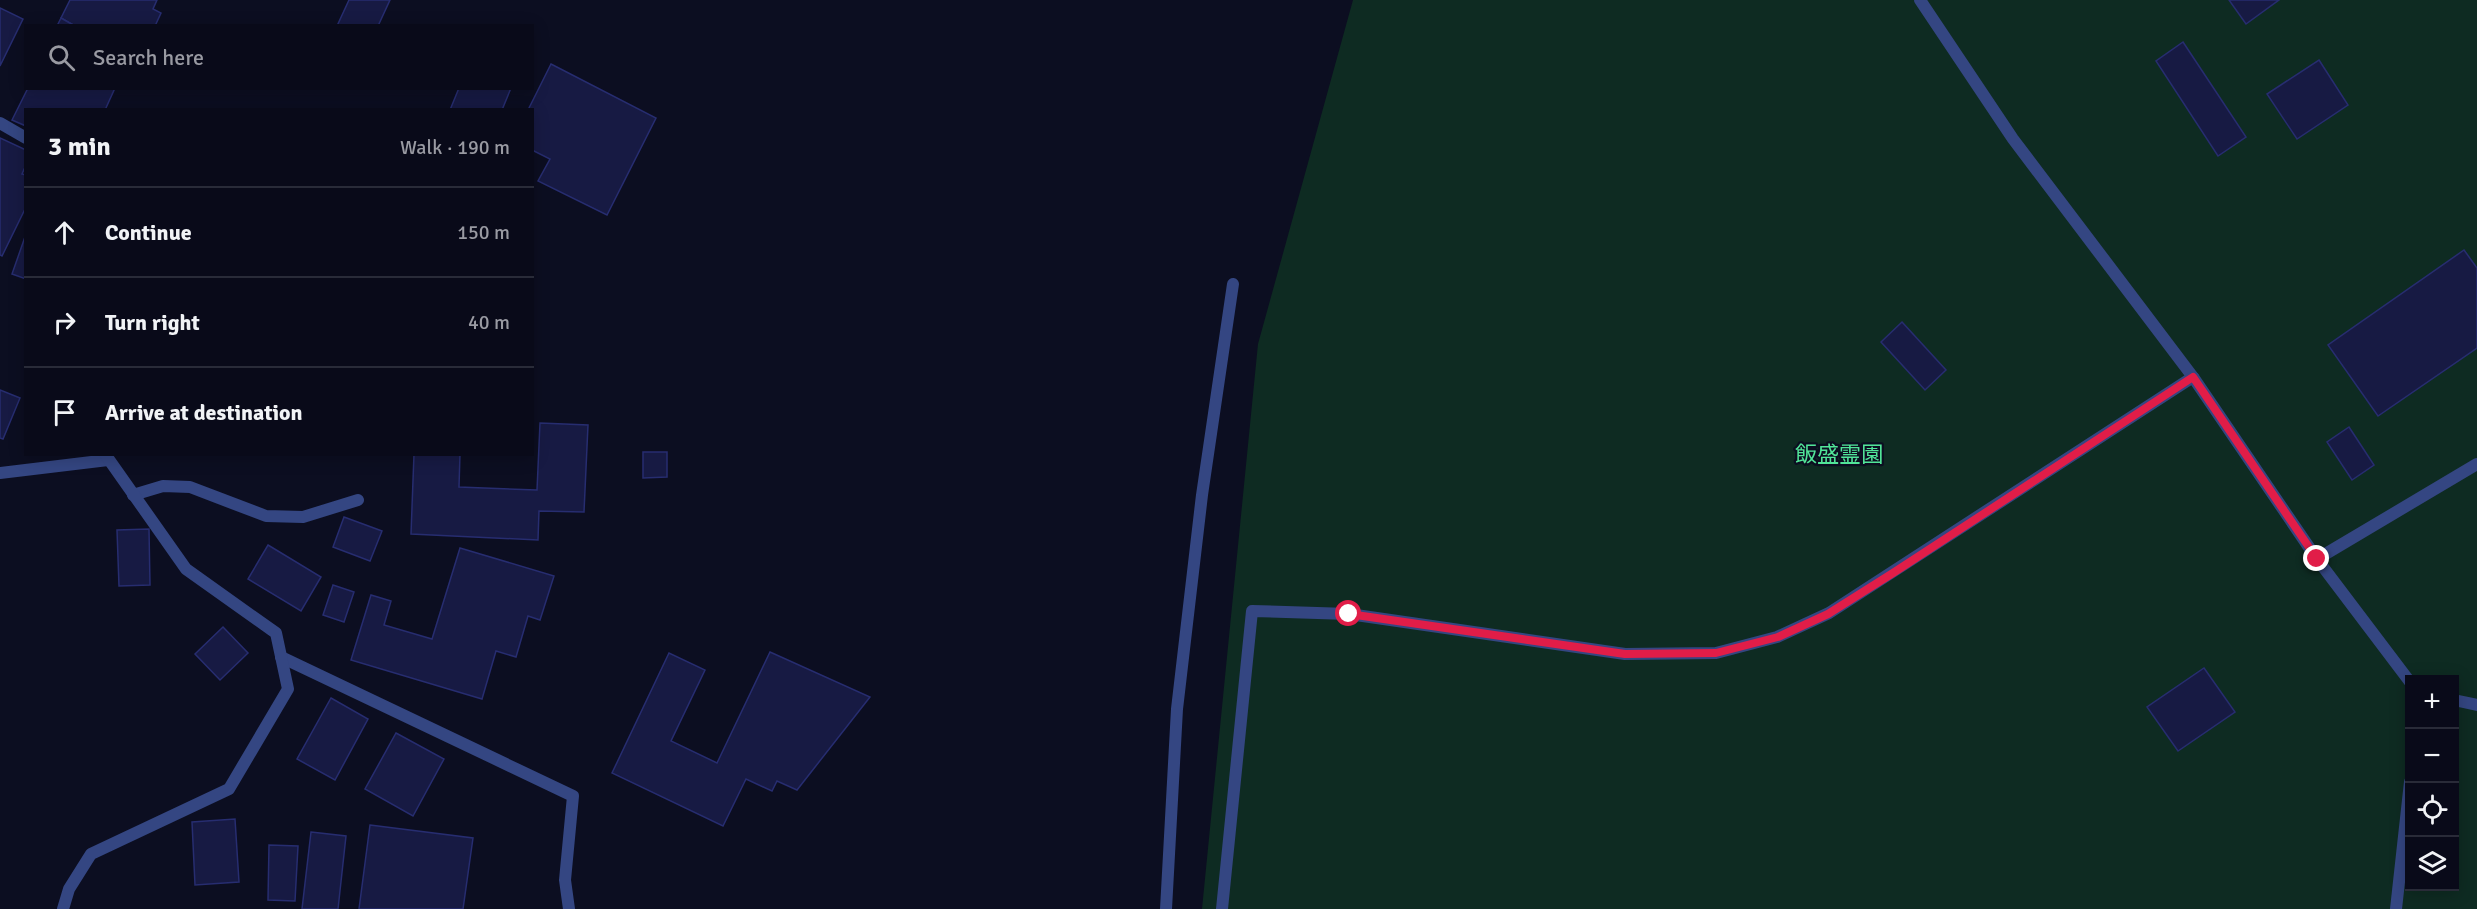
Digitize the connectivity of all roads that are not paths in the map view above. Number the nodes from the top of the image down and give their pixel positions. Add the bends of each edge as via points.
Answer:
1 (1920, 0) edge
2 (0, 123) edge
3 (24, 137) edge
4 (1233, 284) dead end
5 (2193, 377) junction
6 (107, 457) edge
7 (2477, 465) edge
8 (0, 473) edge
9 (133, 495) junction
10 (358, 500) dead end
11 (2317, 559) junction
12 (281, 657) junction
13 (2405, 677) edge
14 (2459, 701) edge
15 (2477, 705) edge
16 (2409, 783) edge
17 (63, 909) edge
18 (569, 909) edge
19 (1166, 909) edge
20 (1222, 909) edge
21 (2396, 909) edge

1 - 5 street via 2013,139
2 - 3 street
4 - 19 street via 1202,495 1177,709
5 - 11 street
5 - 20 street via 1828,614 1778,637 1716,653 1625,654 1349,614 1252,611
6 - 8 street
6 - 9 street
7 - 11 street
9 - 10 street via 164,486 190,487 266,516 303,517
9 - 12 street via 186,569 276,633
11 - 13 street
12 - 17 street via 288,689 229,789 90,854 69,889
12 - 18 street via 573,796 565,880
14 - 15 street
16 - 21 street

